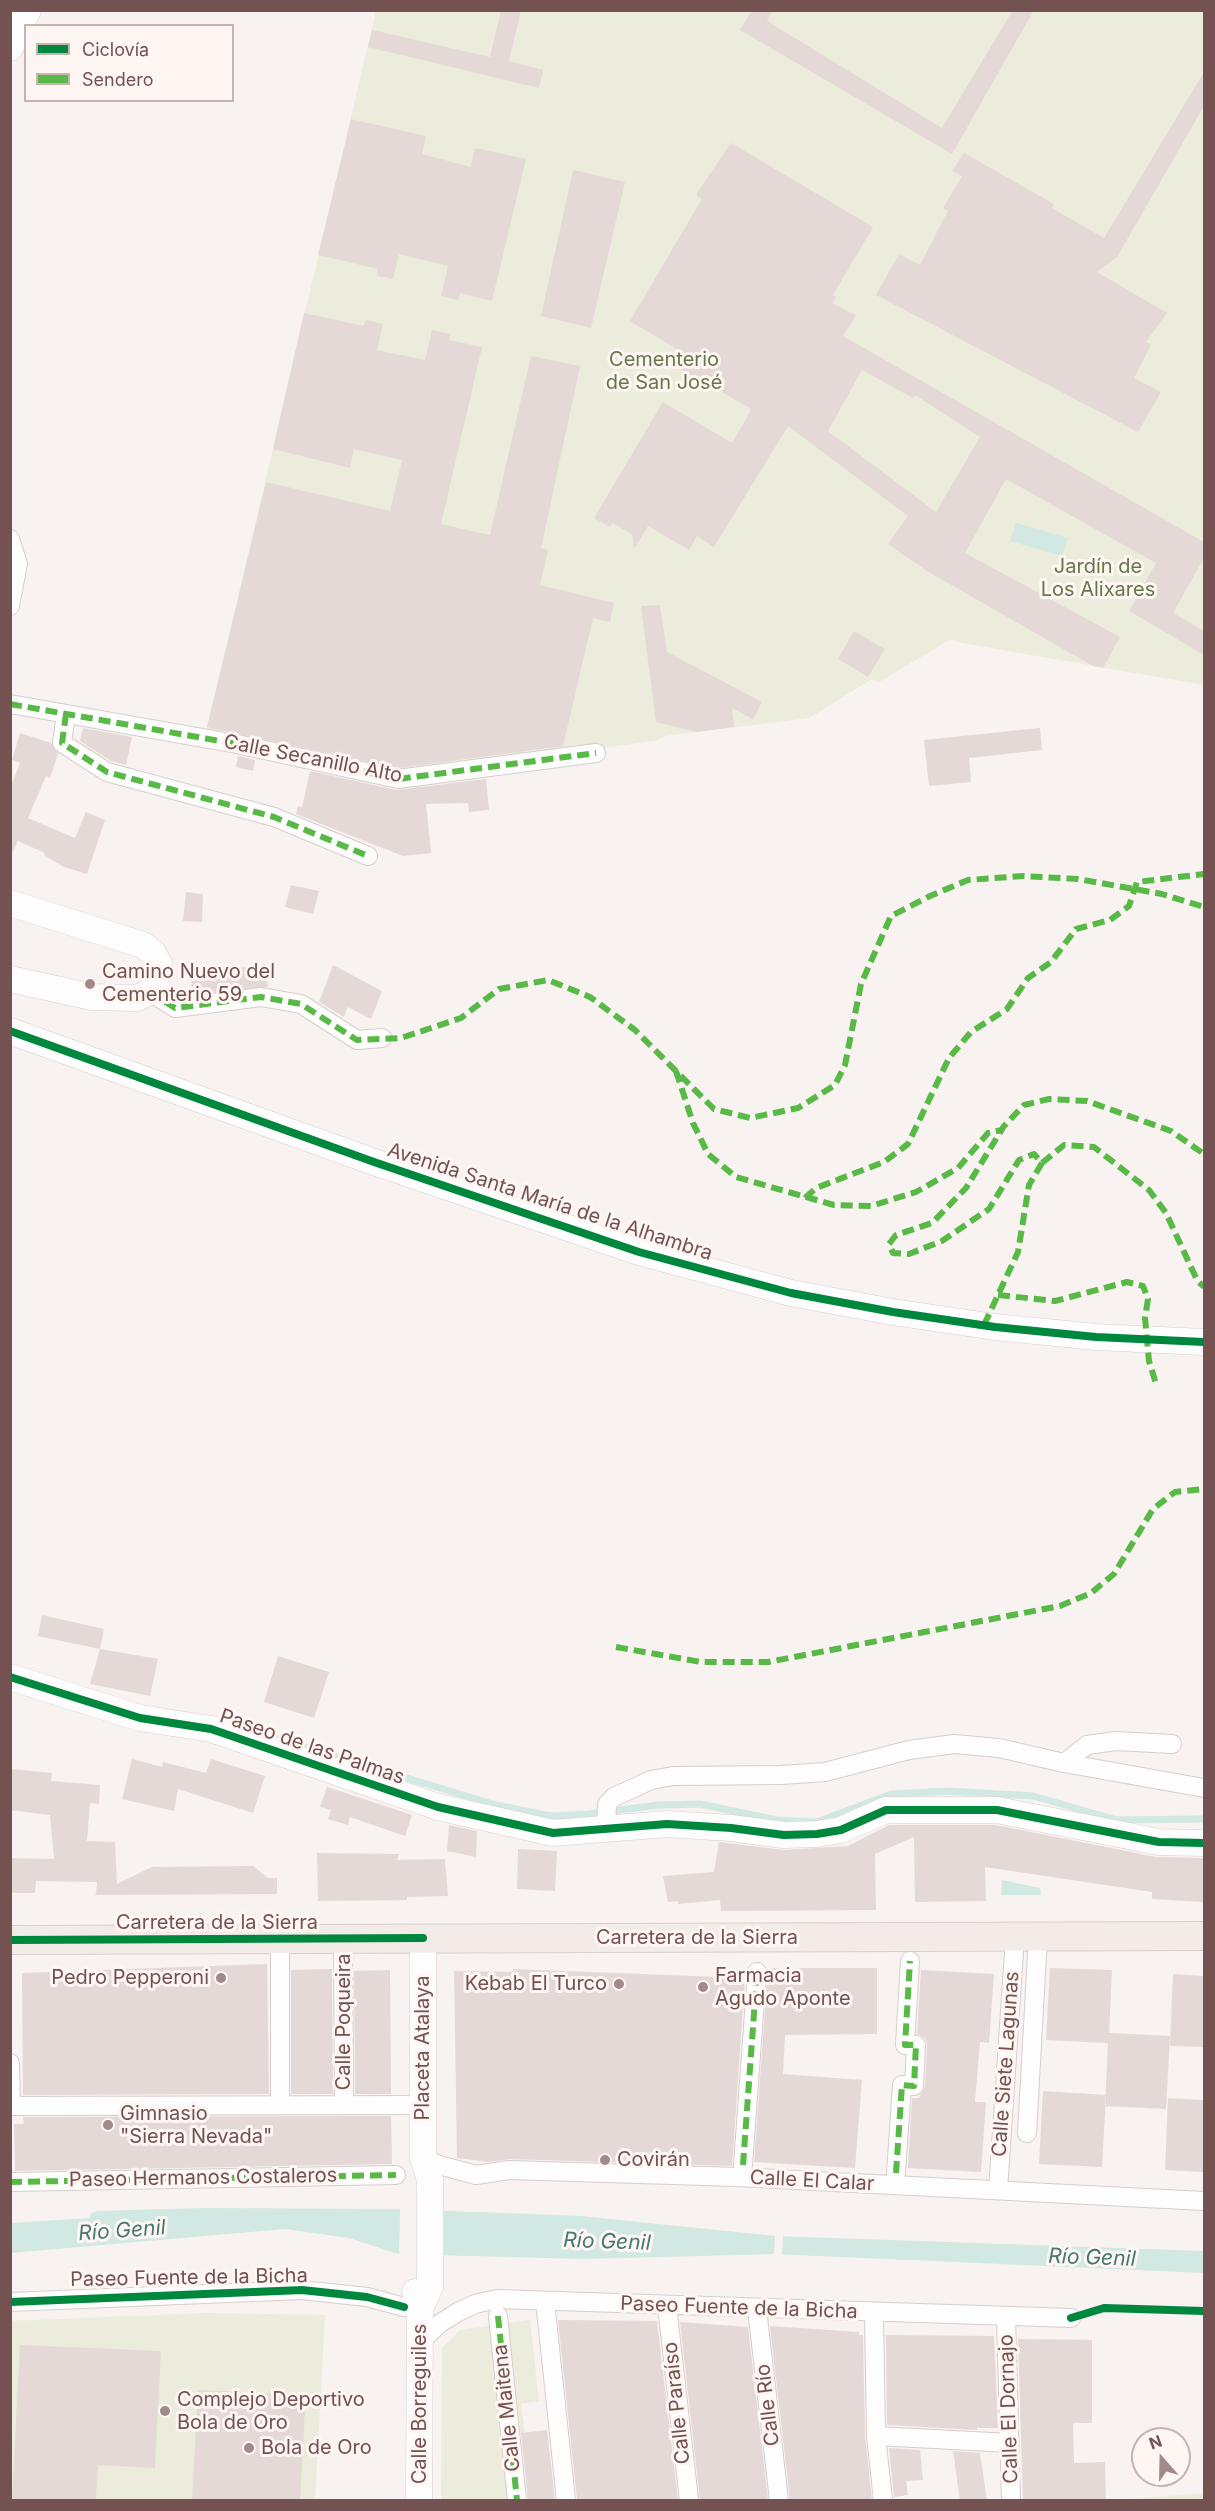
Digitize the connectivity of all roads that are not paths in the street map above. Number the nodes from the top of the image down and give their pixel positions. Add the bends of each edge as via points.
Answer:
1 (28, 10) edge
2 (10, 48) edge
3 (10, 540) edge
4 (10, 606) edge
5 (10, 704) edge
6 (66, 714) junction
7 (596, 753) dead end
8 (368, 856) dead end
9 (10, 903) edge
10 (10, 979) edge
11 (150, 992) junction
12 (10, 1031) edge
13 (382, 1038) dead end
14 (1204, 1342) edge
15 (10, 1677) edge
16 (1172, 1744) dead end
17 (1064, 1763) junction
18 (1204, 1788) edge
19 (606, 1817) junction
20 (1204, 1843) edge
21 (1204, 1935) edge
22 (1027, 1937) junction
23 (423, 1938) junction
24 (280, 1939) junction
25 (343, 1939) junction
26 (10, 1940) edge
27 (910, 1961) dead end
28 (757, 1972) dead end
29 (10, 2063) edge
30 (280, 2105) junction
31 (344, 2105) junction
32 (423, 2105) junction
33 (11, 2106) edge
34 (1027, 2133) dead end
35 (743, 2165) dead end
36 (416, 2173) junction
37 (896, 2174) dead end
38 (10, 2182) edge
39 (998, 2190) junction
40 (1204, 2201) edge
41 (417, 2297) junction
42 (545, 2301) junction
43 (10, 2302) edge
44 (667, 2306) junction
45 (757, 2309) junction
46 (874, 2313) junction
47 (498, 2316) dead end
48 (1006, 2318) junction
49 (1071, 2318) dead end
50 (420, 2342) junction
51 (876, 2436) junction
52 (1010, 2443) junction
53 (419, 2500) edge
54 (517, 2500) edge
55 (566, 2500) edge
56 (688, 2500) edge
57 (779, 2500) edge
58 (883, 2500) edge
59 (1011, 2500) edge

1 - 2 street
3 - 4 street via 18,564
5 - 6 street, Calle Secanillo Alto
6 - 7 street, Calle Secanillo Alto via 237,744 398,779
6 - 8 street via 62,742 108,772 274,817
9 - 11 street via 143,945 159,964 157,981
10 - 11 street via 92,997 137,998
11 - 13 street via 175,1008 261,997 301,1004 357,1040
12 - 14 street, Avenida Santa María de la Alhambra via 639,1252 791,1293 994,1327
15 - 19 street, Paseo de las Palmas via 140,1718 212,1729 438,1807 508,1825 573,1833
16 - 17 street via 1116,1741 1087,1745
17 - 18 street, Paseo de las Palmas
17 - 19 street, Paseo de las Palmas via 999,1748 954,1744 909,1750 825,1772 673,1776 651,1780 614,1797
19 - 20 street, Paseo de las Palmas via 784,1835 842,1830 886,1810 997,1810 1159,1842
21 - 22 main road, Carretera de la Sierra
22 - 23 main road, Carretera de la Sierra
22 - 34 street, Calle Siete Lagunas
22 - 39 street, Calle Siete Lagunas
23 - 25 main road, Carretera de la Sierra
23 - 32 street, Placeta Atalaya
24 - 25 main road, Carretera de la Sierra
24 - 26 main road, Carretera de la Sierra
24 - 30 street
25 - 31 street, Calle Poqueira
27 - 37 street via 905,2045 916,2045 914,2086 902,2085
28 - 35 street, Carretera de la Sierra
29 - 33 street
30 - 31 street
30 - 33 street
31 - 32 street
32 - 36 street, Placeta Atalaya
36 - 38 street, Paseo Hermanos Costaleros
36 - 39 street, Calle El Calar via 476,2175 509,2170
36 - 41 street, Placeta Atalaya
39 - 40 street, Calle El Calar
41 - 43 street, Paseo Fuente de la Bicha via 302,2290
41 - 50 street, Calle Borreguiles
42 - 44 street, Paseo Fuente de la Bicha
42 - 50 street, Paseo Fuente de la Bicha via 497,2300 475,2304 439,2324
42 - 55 street
44 - 45 street, Paseo Fuente de la Bicha
44 - 56 street, Calle Paraíso
45 - 46 street, Paseo Fuente de la Bicha
45 - 57 street, Calle Río
46 - 48 street, Paseo Fuente de la Bicha
46 - 51 street
47 - 54 street, Calle Maitena
48 - 49 street, Paseo Fuente de la Bicha
48 - 52 street, Calle El Dornajo
50 - 53 street, Calle Borreguiles
51 - 52 street
51 - 58 street
52 - 59 street, Calle El Dornajo

